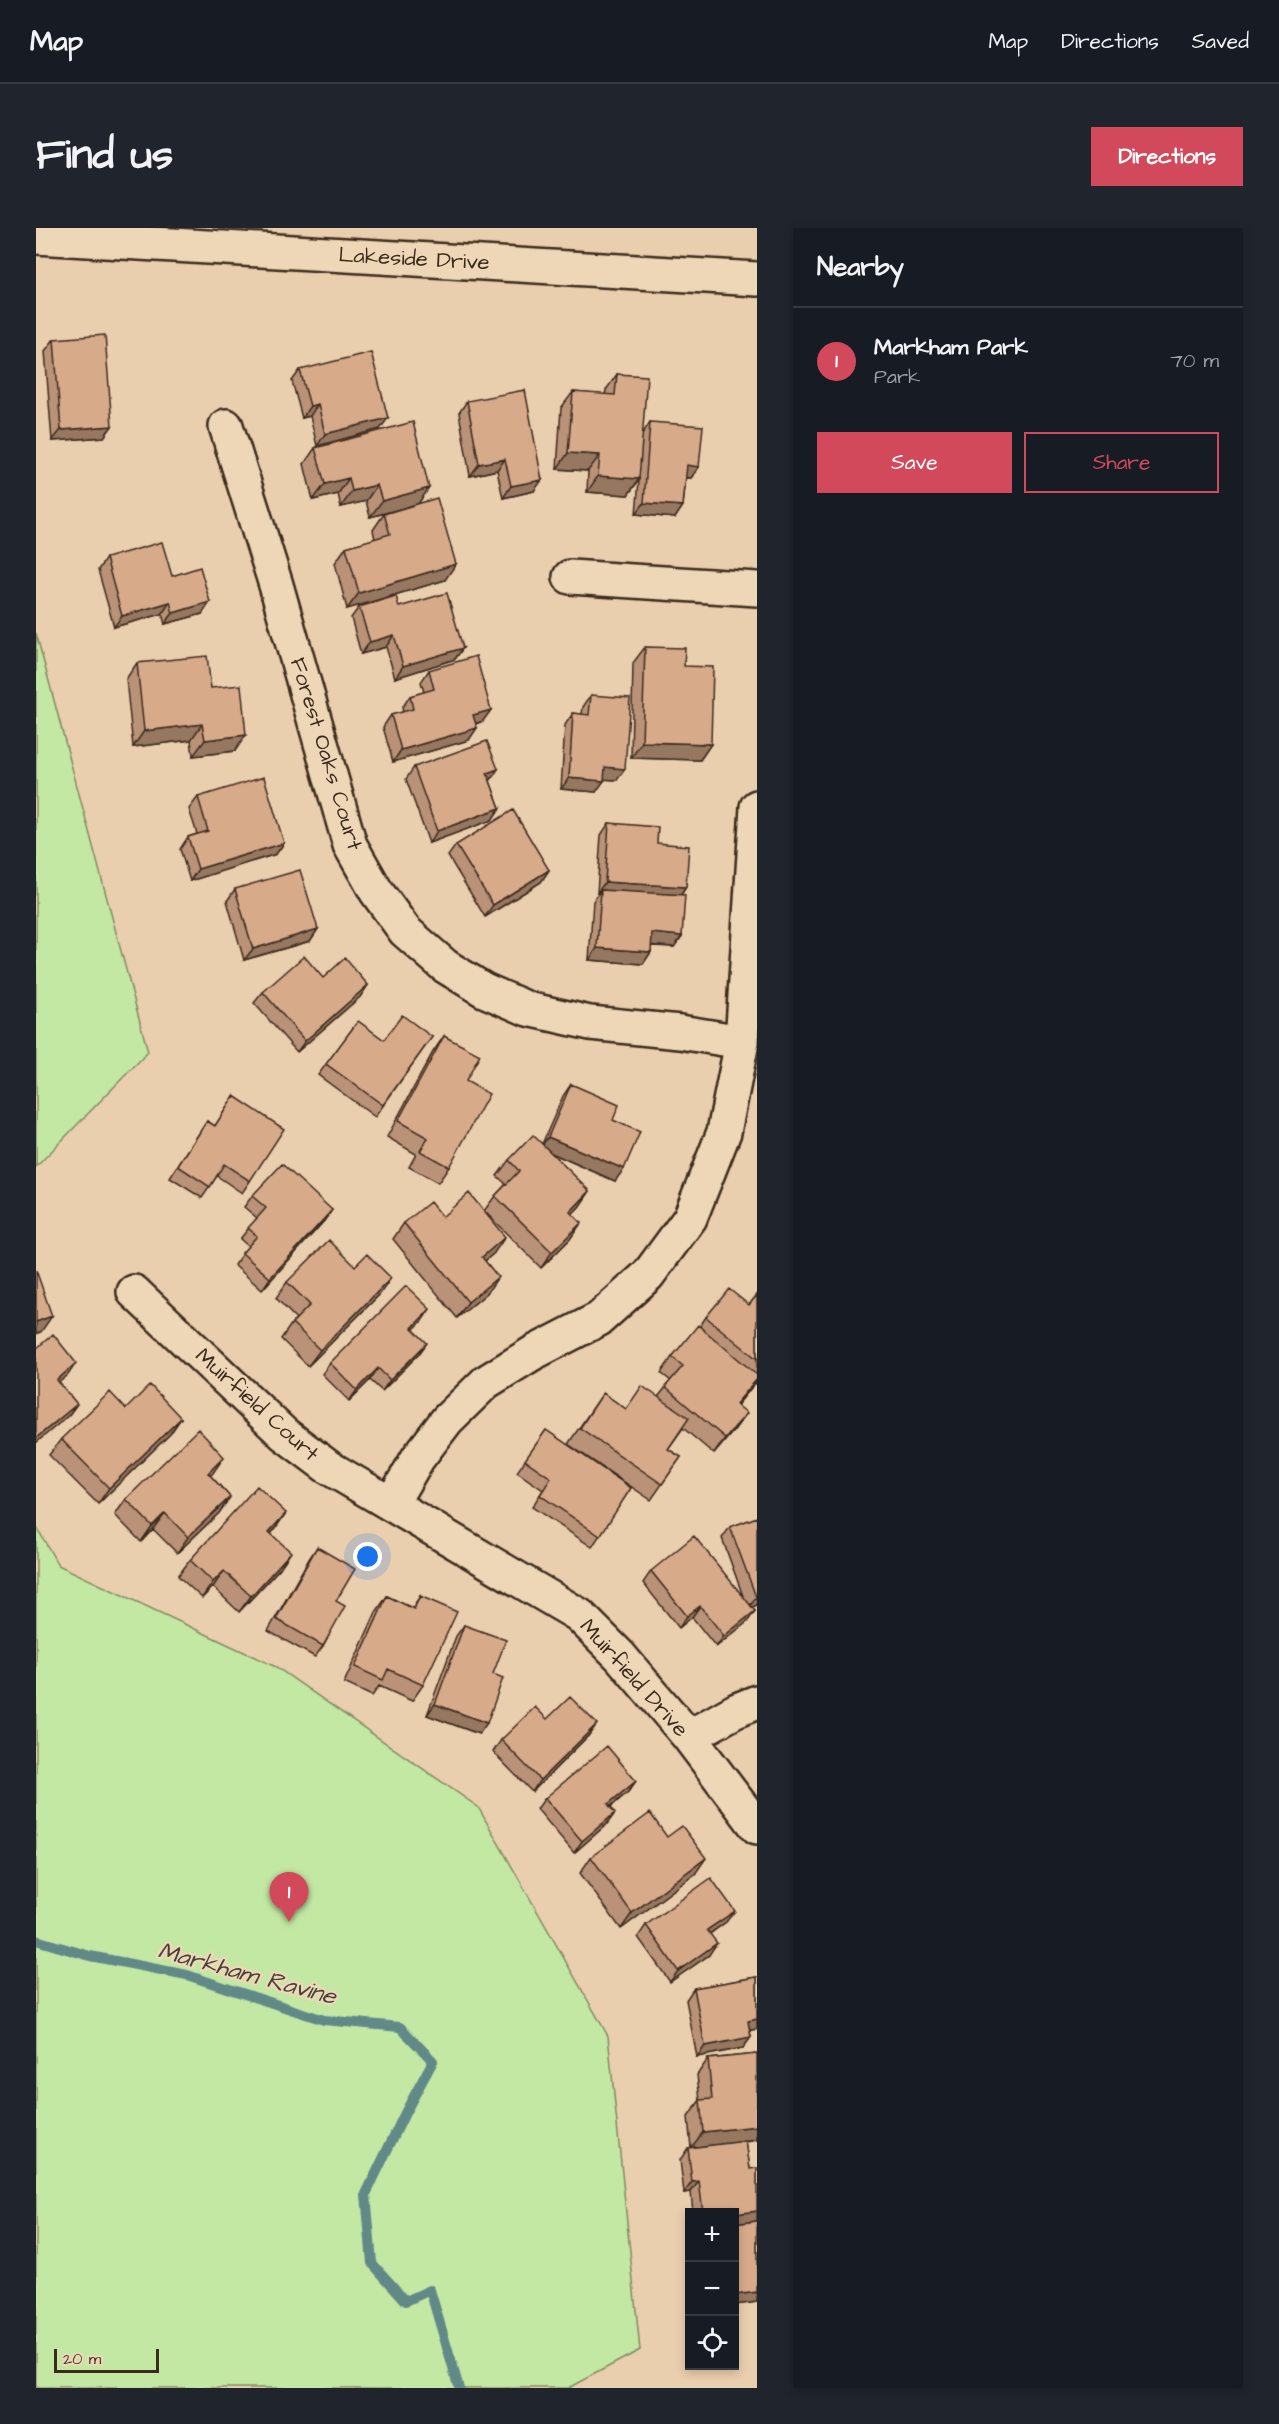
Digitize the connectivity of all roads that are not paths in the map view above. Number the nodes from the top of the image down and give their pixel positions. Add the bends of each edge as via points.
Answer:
1 (36, 237) edge
2 (757, 279) edge
3 (226, 426) dead end
4 (570, 577) dead end
5 (757, 589) edge
6 (757, 807) edge
7 (742, 1042) junction
8 (134, 1292) dead end
9 (392, 1504) junction
10 (757, 1702) edge
11 (689, 1737) junction
12 (757, 1827) edge

1 - 2 street, Lakeside Drive
3 - 7 street, Forest Oaks Court via 350,845 405,931 445,966 484,990 528,1009 590,1023
4 - 5 street
6 - 7 street
7 - 9 street via 724,1132 690,1218 656,1265 599,1319 486,1382 447,1420 418,1458
8 - 9 street, Muirfield Court via 284,1434 328,1467
9 - 11 street, Muirfield Drive via 579,1616 620,1656
10 - 11 street
11 - 12 street, Muirfield Drive

